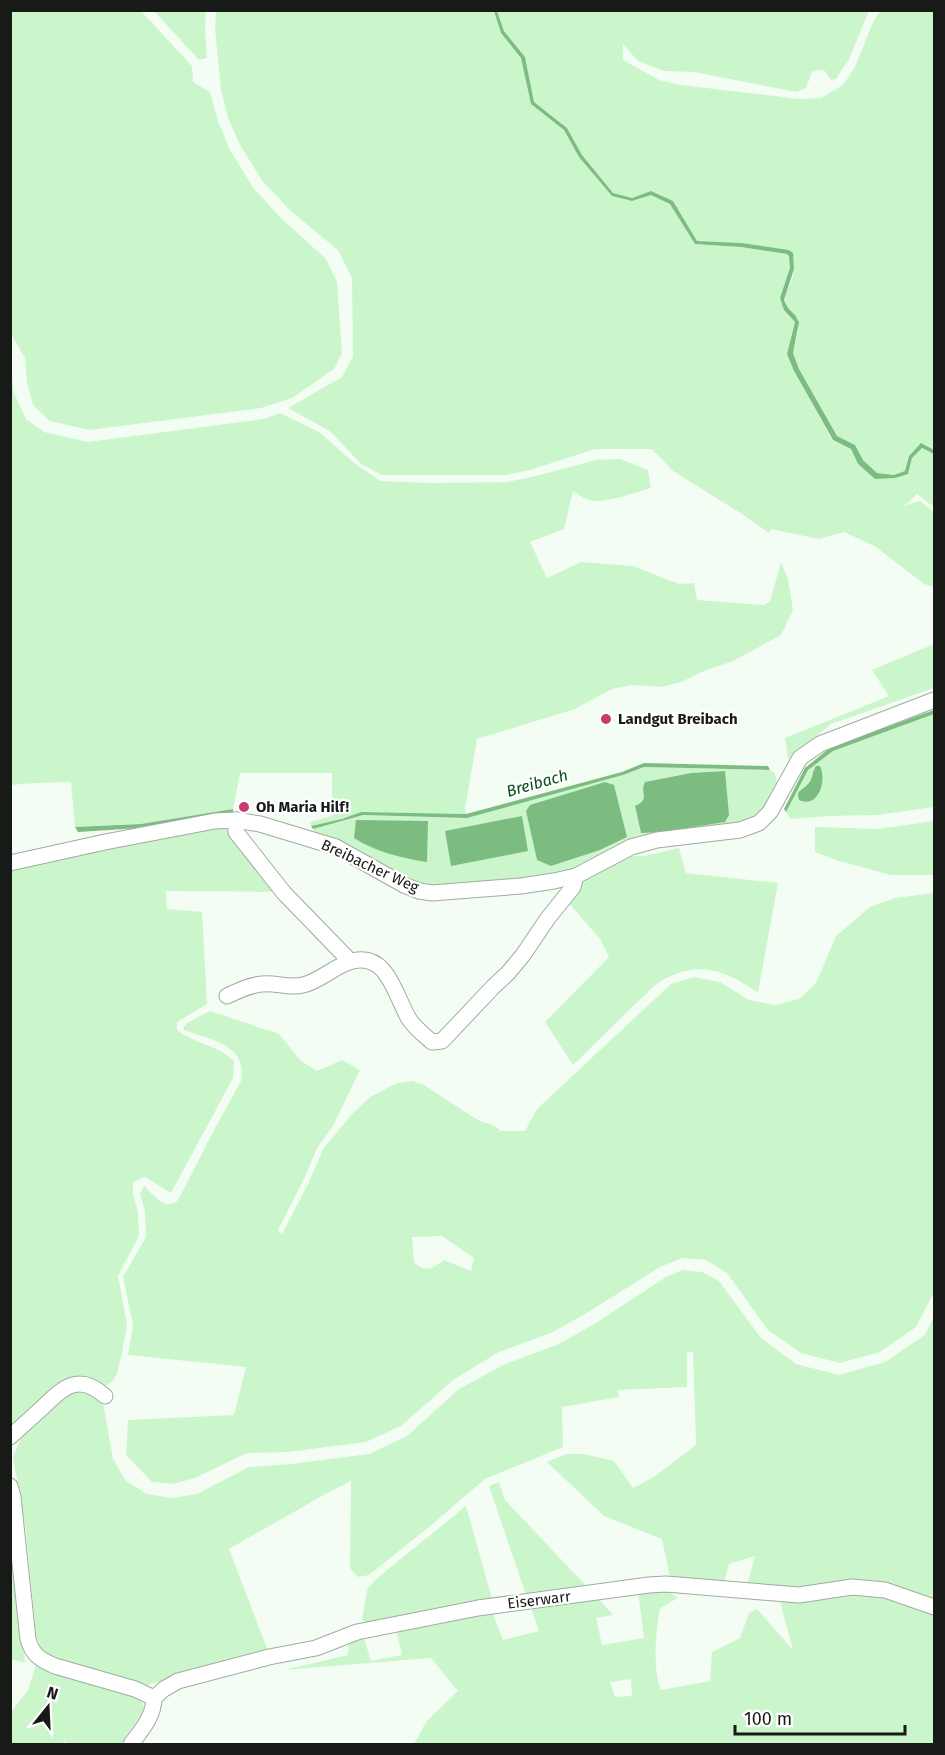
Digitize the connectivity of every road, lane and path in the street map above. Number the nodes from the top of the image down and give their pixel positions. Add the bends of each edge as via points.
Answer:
1 (934, 700) edge
2 (236, 820) junction
3 (10, 863) edge
4 (576, 876) junction
5 (351, 961) junction
6 (227, 996) dead end
7 (105, 1396) dead end
8 (10, 1437) edge
9 (10, 1486) edge
10 (934, 1607) edge
11 (154, 1698) junction
12 (131, 1744) edge

1 - 4 street, Breibacher Weg via 820,744 800,759 770,812 759,823 740,830 631,847
2 - 3 street, Breibacher Weg via 214,821
2 - 4 street, Breibacher Weg via 330,844 419,891 509,888
2 - 5 street via 236,832 284,893
4 - 5 street via 573,887 523,955 442,1041 432,1042 410,1020 383,969 368,961
5 - 6 street via 306,985 262,984
7 - 8 street via 83,1384 69,1386
9 - 11 street via 28,1639 35,1654 49,1663
10 - 11 street, Eiserwarr via 885,1590 852,1587 799,1595 649,1585 478,1608 357,1632 316,1648 178,1681
11 - 12 street via 151,1716

